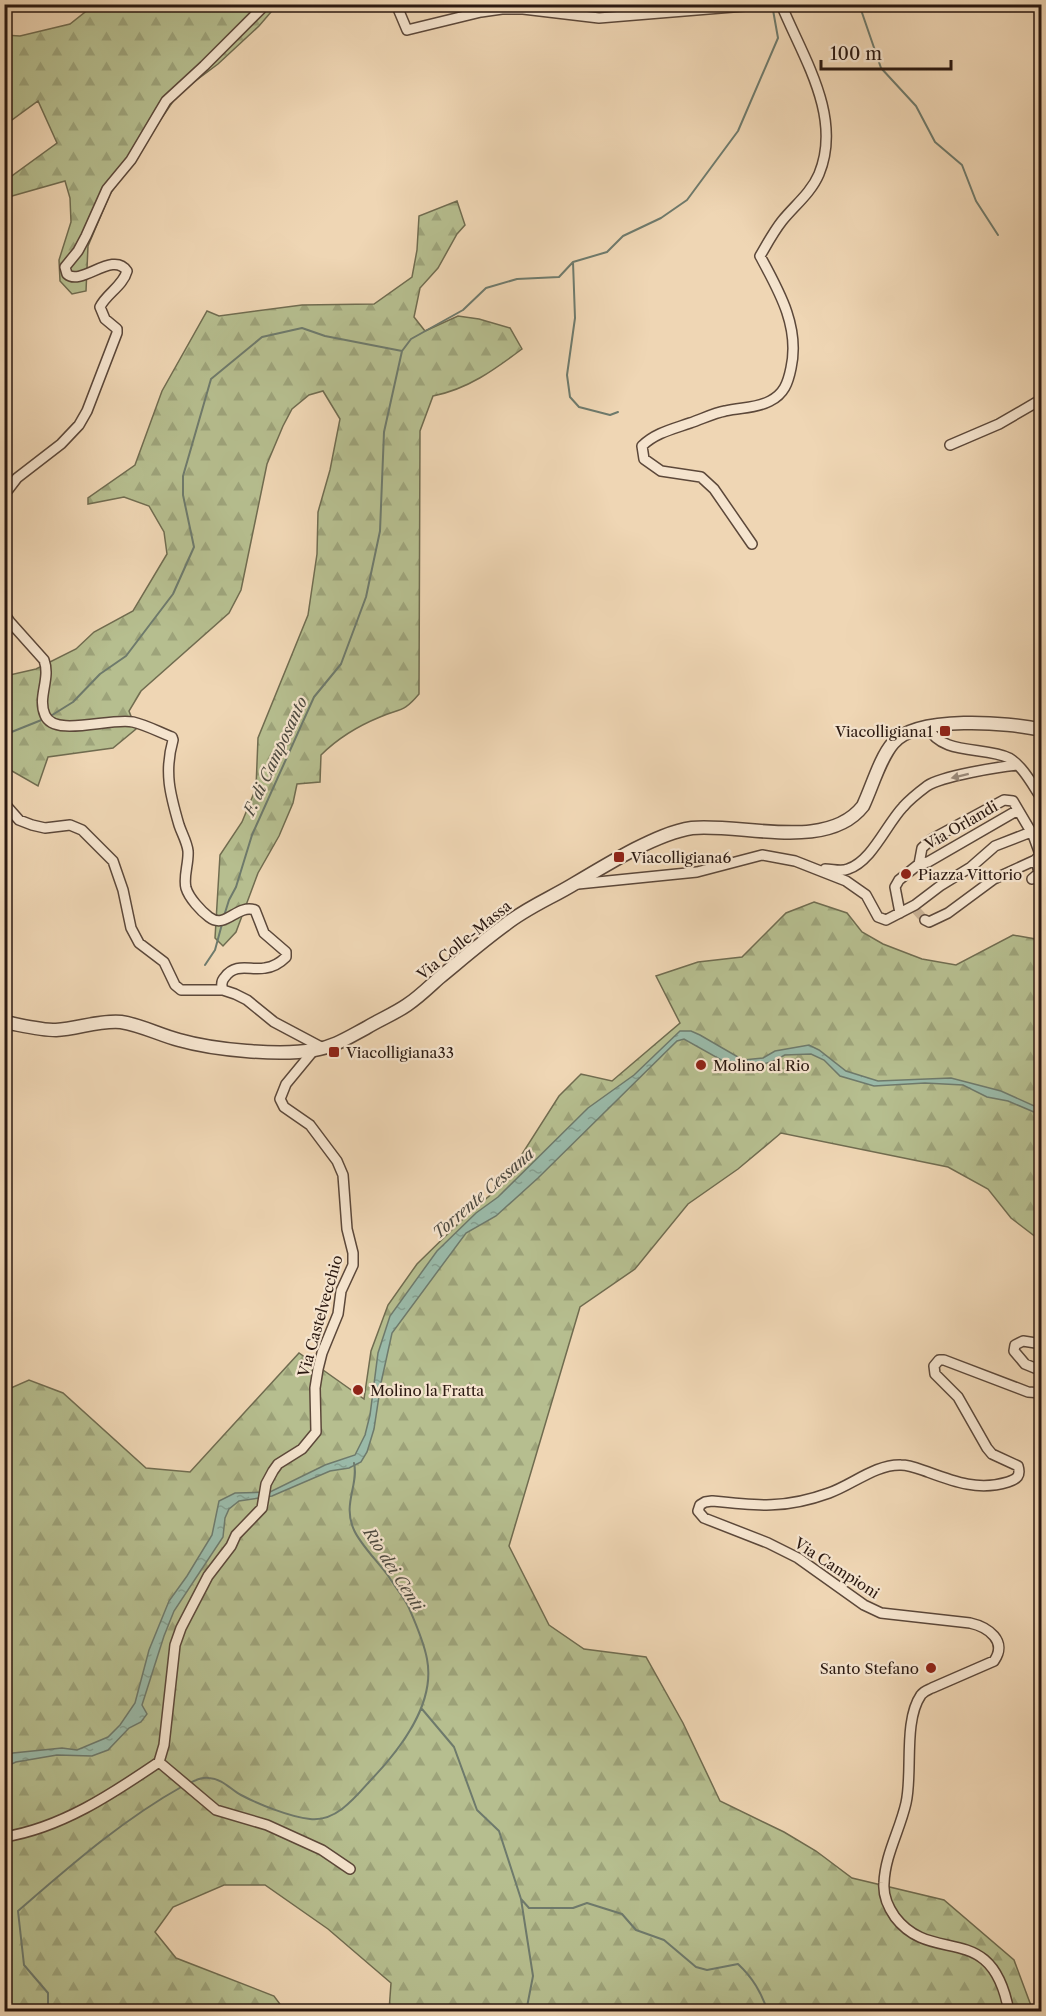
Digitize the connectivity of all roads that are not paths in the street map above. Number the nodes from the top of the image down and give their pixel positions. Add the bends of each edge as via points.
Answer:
1 (266, 4) edge
2 (396, 4) edge
3 (781, 4) edge
4 (767, 5) edge
5 (672, 8) edge
6 (1041, 399) edge
7 (950, 445) dead end
8 (4, 495) edge
9 (752, 544) dead end
10 (4, 613) edge
11 (928, 727) junction
12 (1041, 730) edge
13 (1017, 765) junction
14 (1041, 799) edge
15 (4, 803) edge
16 (1016, 806) junction
17 (989, 826) junction
18 (1031, 832) junction
19 (995, 846) junction
20 (1040, 858) edge
21 (919, 864) junction
22 (815, 868) junction
23 (1032, 879) dead end
24 (575, 884) junction
25 (900, 913) junction
26 (925, 920) dead end
27 (223, 990) junction
28 (4, 1022) edge
29 (319, 1049) junction
30 (1041, 1344) edge
31 (1041, 1371) edge
32 (1041, 1394) edge
33 (159, 1762) junction
34 (4, 1837) edge
35 (350, 1869) dead end
36 (1009, 2012) edge

1 - 8 street via 166,101 131,160 107,189 86,236 66,267 70,278 76,278 113,265 124,267 126,276 100,307 117,333 79,425 17,478
2 - 5 street via 406,30 502,9 599,18
3 - 9 street via 814,80 825,128 819,174 760,256 785,307 794,336 788,386 771,401 726,410 674,428 651,437 642,446 644,459 661,471 701,477 714,489
4 - 5 street
6 - 7 street via 999,424
10 - 27 street via 45,660 47,680 42,699 45,716 51,722 60,727 133,722 173,740 167,773 188,850 189,894 209,918 217,920 242,909 255,910 264,933 285,952 283,960 267,968 245,967 230,972 223,979
11 - 12 street, Via Colle-Massa via 960,723
11 - 13 street via 945,743 1008,758
11 - 24 street, Via Colle-Massa via 892,744 863,806 846,820 802,832 719,827 682,830 654,839
13 - 14 street
13 -> 22 street via 928,785 902,808 858,864 840,871
15 - 27 street via 19,820 32,825 70,825 82,830 113,861 131,928 139,943 164,962 175,985 181,990
16 - 17 street, Via Orlandi
16 - 18 street
16 - 21 street via 1004,800 998,802 938,834 922,848
17 - 19 street
17 - 21 street, Via Orlandi
18 - 19 street
18 - 20 street
19 - 25 street via 915,908
20 - 23 street via 1039,873
20 - 26 street via 994,879 948,913 929,922
21 - 25 street via 895,887
22 - 24 street via 762,855 697,872
22 - 25 street via 854,885 869,899 880,919
24 - 29 street, Via Colle-Massa via 524,911 406,1006 340,1042
27 - 29 street via 247,1000
28 - 29 street, Via Colle-Massa via 54,1030 119,1022 194,1043 269,1052
29 - 33 street, Via Castelvecchio via 286,1084 280,1099 284,1107 310,1125 332,1152 345,1187 353,1262 318,1369 316,1432 302,1449 278,1464 266,1484 262,1508 236,1535 208,1576 181,1628 175,1646
30 - 31 street via 1023,1341 1014,1347 1016,1356
32 - 36 street, Via Campioni via 944,1360 934,1366 935,1374 958,1397 992,1454 1018,1466 1020,1474 1007,1482 967,1486 910,1466 892,1465 798,1503 762,1506 712,1501 700,1505 698,1511 704,1518 798,1558 872,1610 970,1623 994,1635 999,1649 994,1661 922,1693 918,1701 910,1737 908,1792 884,1874 884,1891 902,1925 927,1939 974,1952 987,1960 1004,1991
33 - 34 street via 99,1802 28,1833
33 - 35 street via 216,1810 267,1825 322,1850

